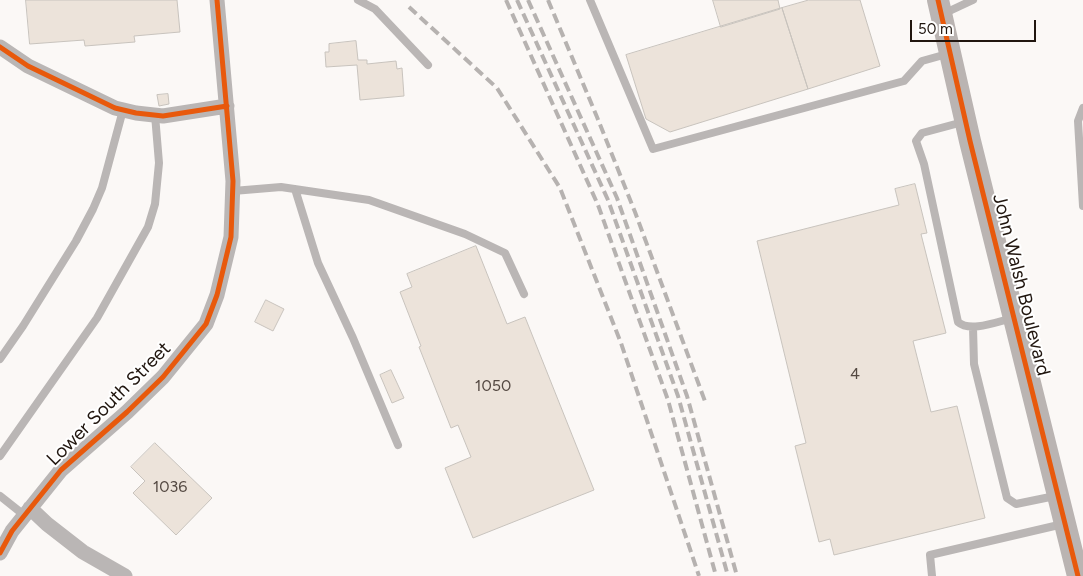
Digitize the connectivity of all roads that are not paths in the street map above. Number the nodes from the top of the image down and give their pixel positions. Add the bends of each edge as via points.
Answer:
1 (218, 0) edge
2 (358, 0) edge
3 (590, 0) edge
4 (973, 0) edge
5 (940, 7) edge
6 (0, 47) edge
7 (950, 54) junction
8 (428, 65) dead end
9 (227, 106) junction
10 (1083, 108) edge
11 (123, 110) junction
12 (154, 115) junction
13 (965, 122) junction
14 (295, 189) junction
15 (233, 191) junction
16 (1083, 206) edge
17 (524, 294) dead end
18 (1014, 318) junction
19 (973, 327) junction
20 (0, 359) edge
21 (398, 445) dead end
22 (0, 456) edge
23 (0, 496) edge
24 (1058, 496) junction
25 (27, 512) junction
26 (1065, 524) junction
27 (0, 553) edge
28 (125, 576) edge
29 (932, 576) edge
30 (1078, 576) edge

1 - 9 street, Lower South Street
2 - 8 lane via 375,9
3 - 7 lane via 652,149 904,81 922,61
4 - 5 lane
5 - 7 street, John Walsh Boulevard
6 - 11 street via 28,66
7 - 13 street, John Walsh Boulevard
9 - 12 street
9 - 15 street, Lower South Street
10 - 16 lane via 1078,121
11 - 12 street
11 - 20 lane via 102,188 93,209
12 - 22 lane via 159,162 155,204 148,227 97,318
13 - 18 street, John Walsh Boulevard
13 - 19 lane via 922,133 916,140 958,322
14 - 15 lane
14 - 17 lane via 369,200 466,234 505,253
14 - 21 lane via 318,263
15 - 25 street, Lower South Street via 231,237 217,295 206,324 163,377 61,470
18 - 19 lane
18 - 24 street, John Walsh Boulevard
19 - 24 lane via 974,364 1007,498 1016,504
23 - 25 lane
24 - 26 street, John Walsh Boulevard
25 - 27 street, Lower South Street
25 - 28 street via 83,552
26 - 29 lane via 930,556
26 - 30 street, John Walsh Boulevard

